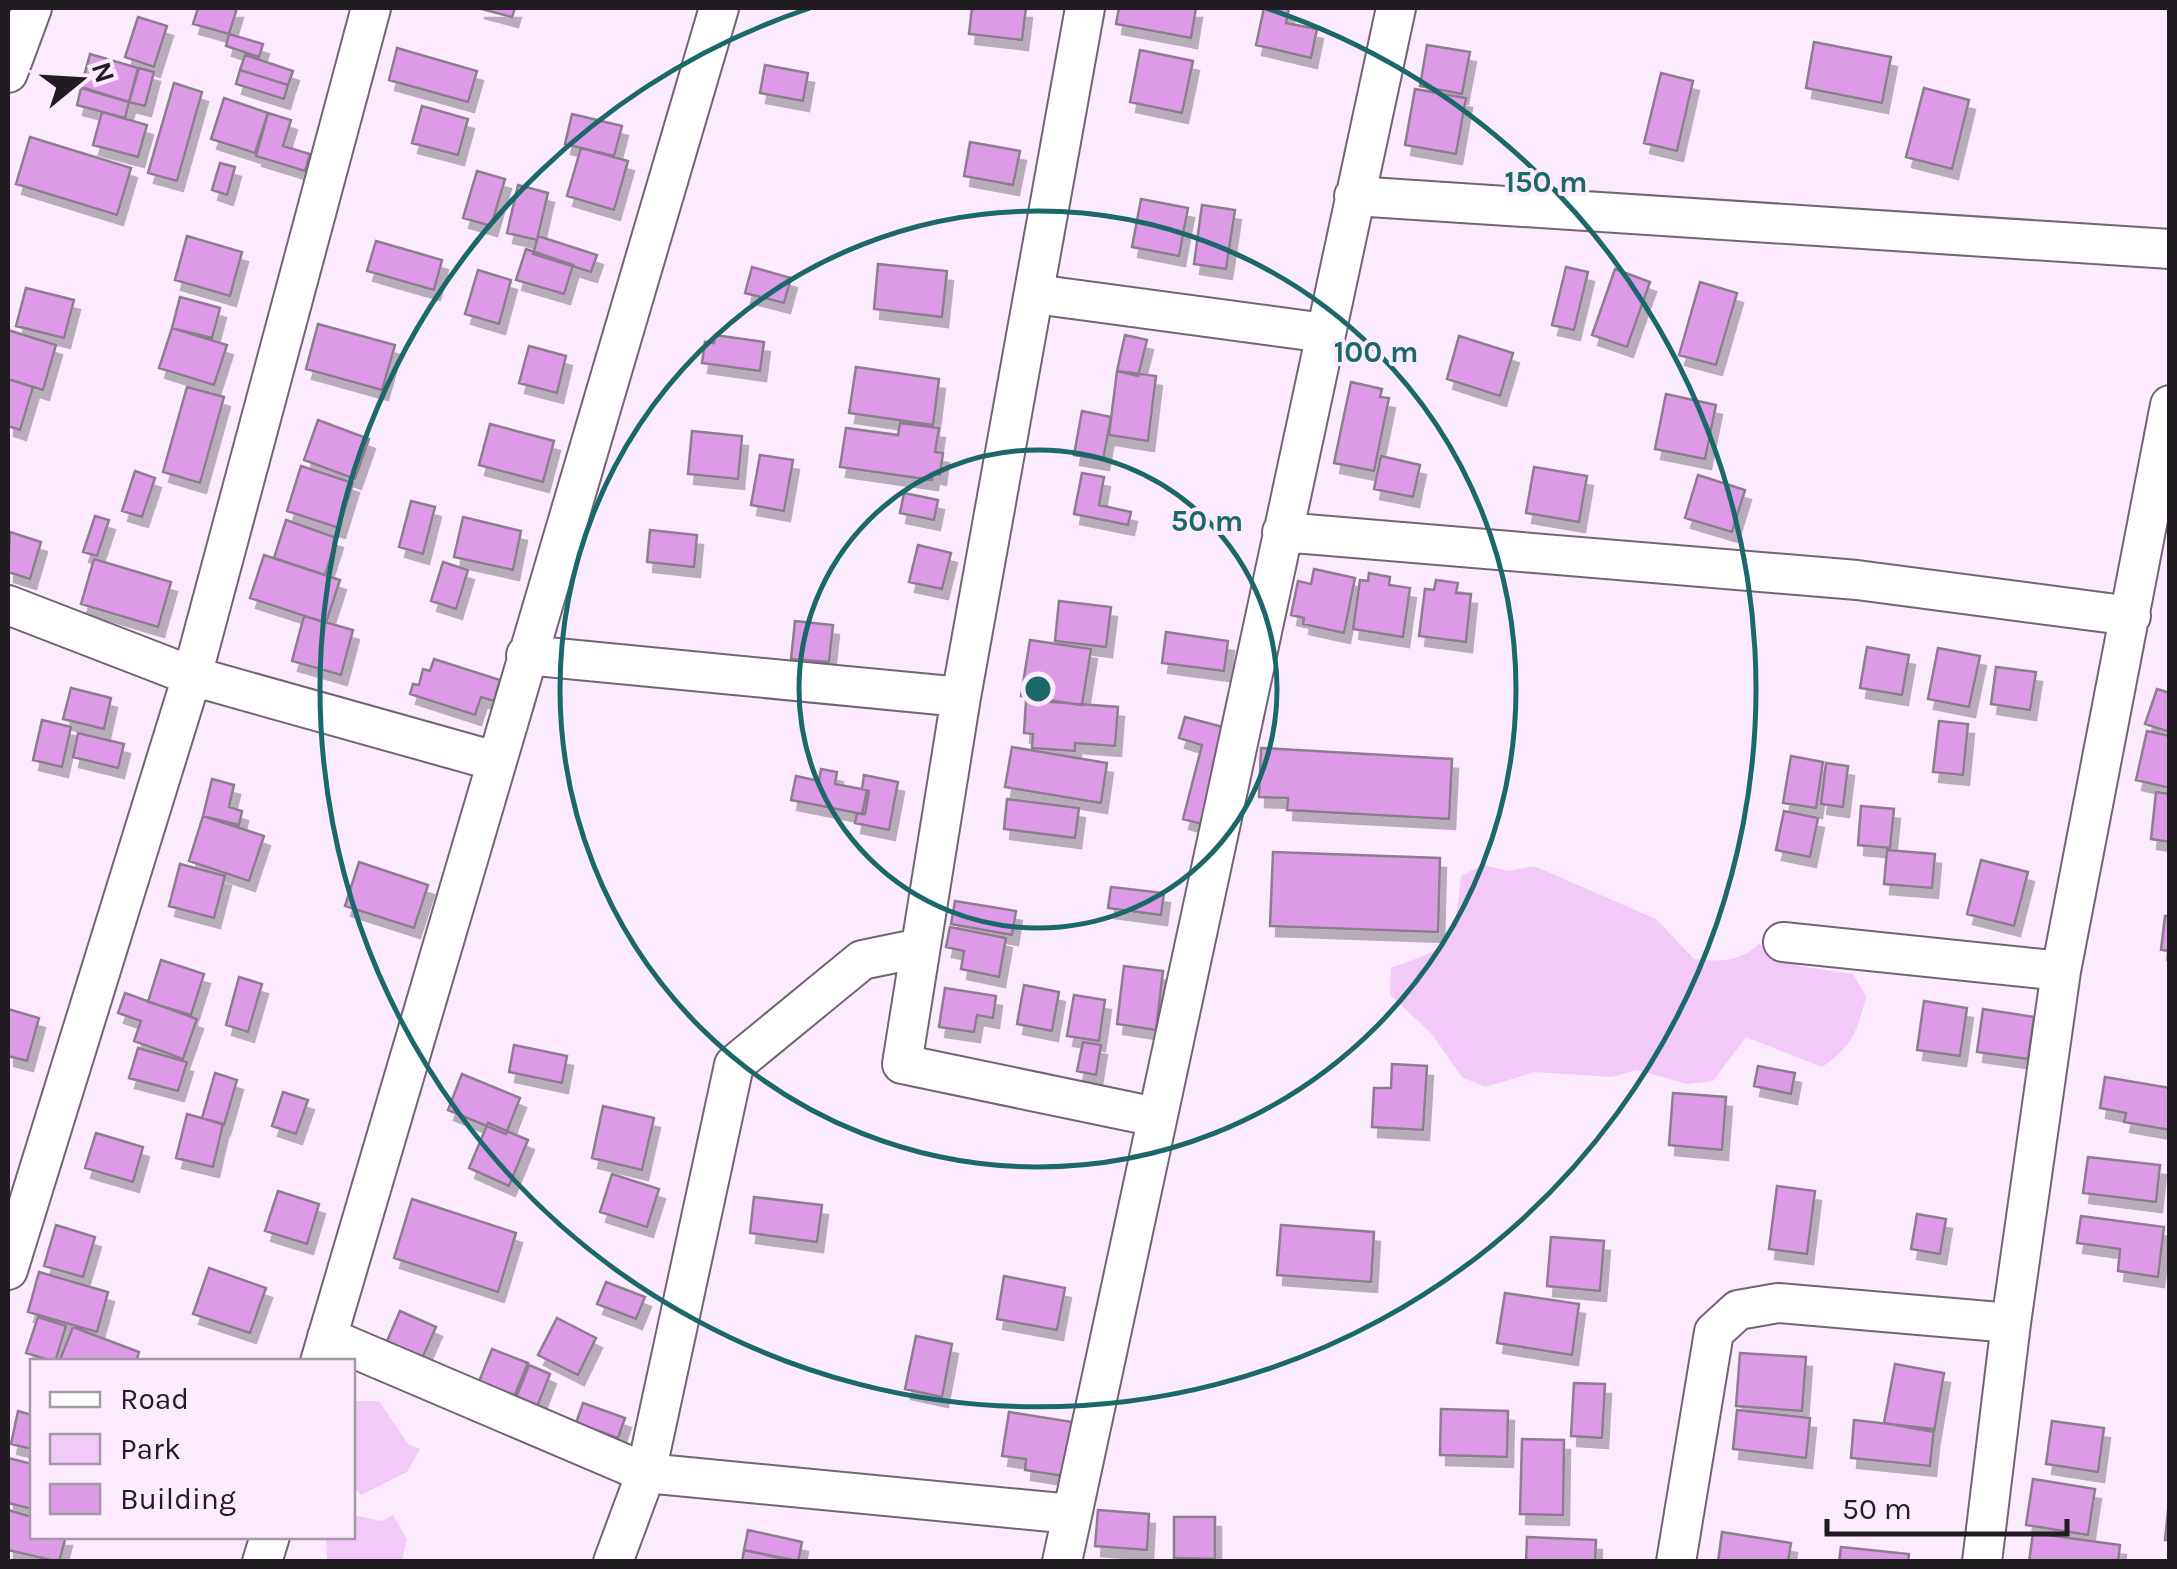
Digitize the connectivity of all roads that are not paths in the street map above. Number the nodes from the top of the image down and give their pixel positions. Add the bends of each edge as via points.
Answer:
1 (32, 8) edge
2 (371, 8) edge
3 (718, 8) edge
4 (1085, 8) edge
5 (1396, 8) edge
6 (8, 73) edge
7 (1354, 196) junction
8 (2170, 249) edge
9 (1035, 294) junction
10 (1325, 333) junction
11 (2170, 404) edge
12 (1282, 532) junction
13 (8, 605) edge
14 (2131, 616) junction
15 (526, 654) junction
16 (192, 676) junction
17 (961, 698) junction
18 (495, 762) junction
19 (1782, 942) dead end
20 (920, 948) junction
21 (2061, 971) junction
22 (1156, 1118) junction
23 (8, 1270) edge
24 (2011, 1323) junction
25 (324, 1349) edge
26 (350, 1359) edge
27 (355, 1361) edge
28 (646, 1473) junction
29 (1072, 1514) junction
30 (613, 1562) edge
31 (1062, 1562) edge
32 (1676, 1562) edge
33 (1982, 1562) edge

1 - 6 street
2 - 16 street
3 - 15 street
4 - 9 street
5 - 7 street
7 - 8 street
7 - 10 street
9 - 10 street
9 - 17 street
10 - 12 street
11 - 14 street
12 - 14 street via 1858,580
12 - 22 street
13 - 16 street
14 - 21 street
15 - 17 street
15 - 18 street
16 - 18 street
16 - 23 street
17 - 20 street
18 - 25 street
19 - 21 street
20 - 22 street via 902,1064
20 - 28 street via 862,960 734,1065
21 - 24 street
22 - 29 street
24 - 32 street via 1778,1303 1738,1310 1714,1332
24 - 33 street
25 - 26 street
27 - 28 street
28 - 29 street
28 - 30 street
29 - 31 street

